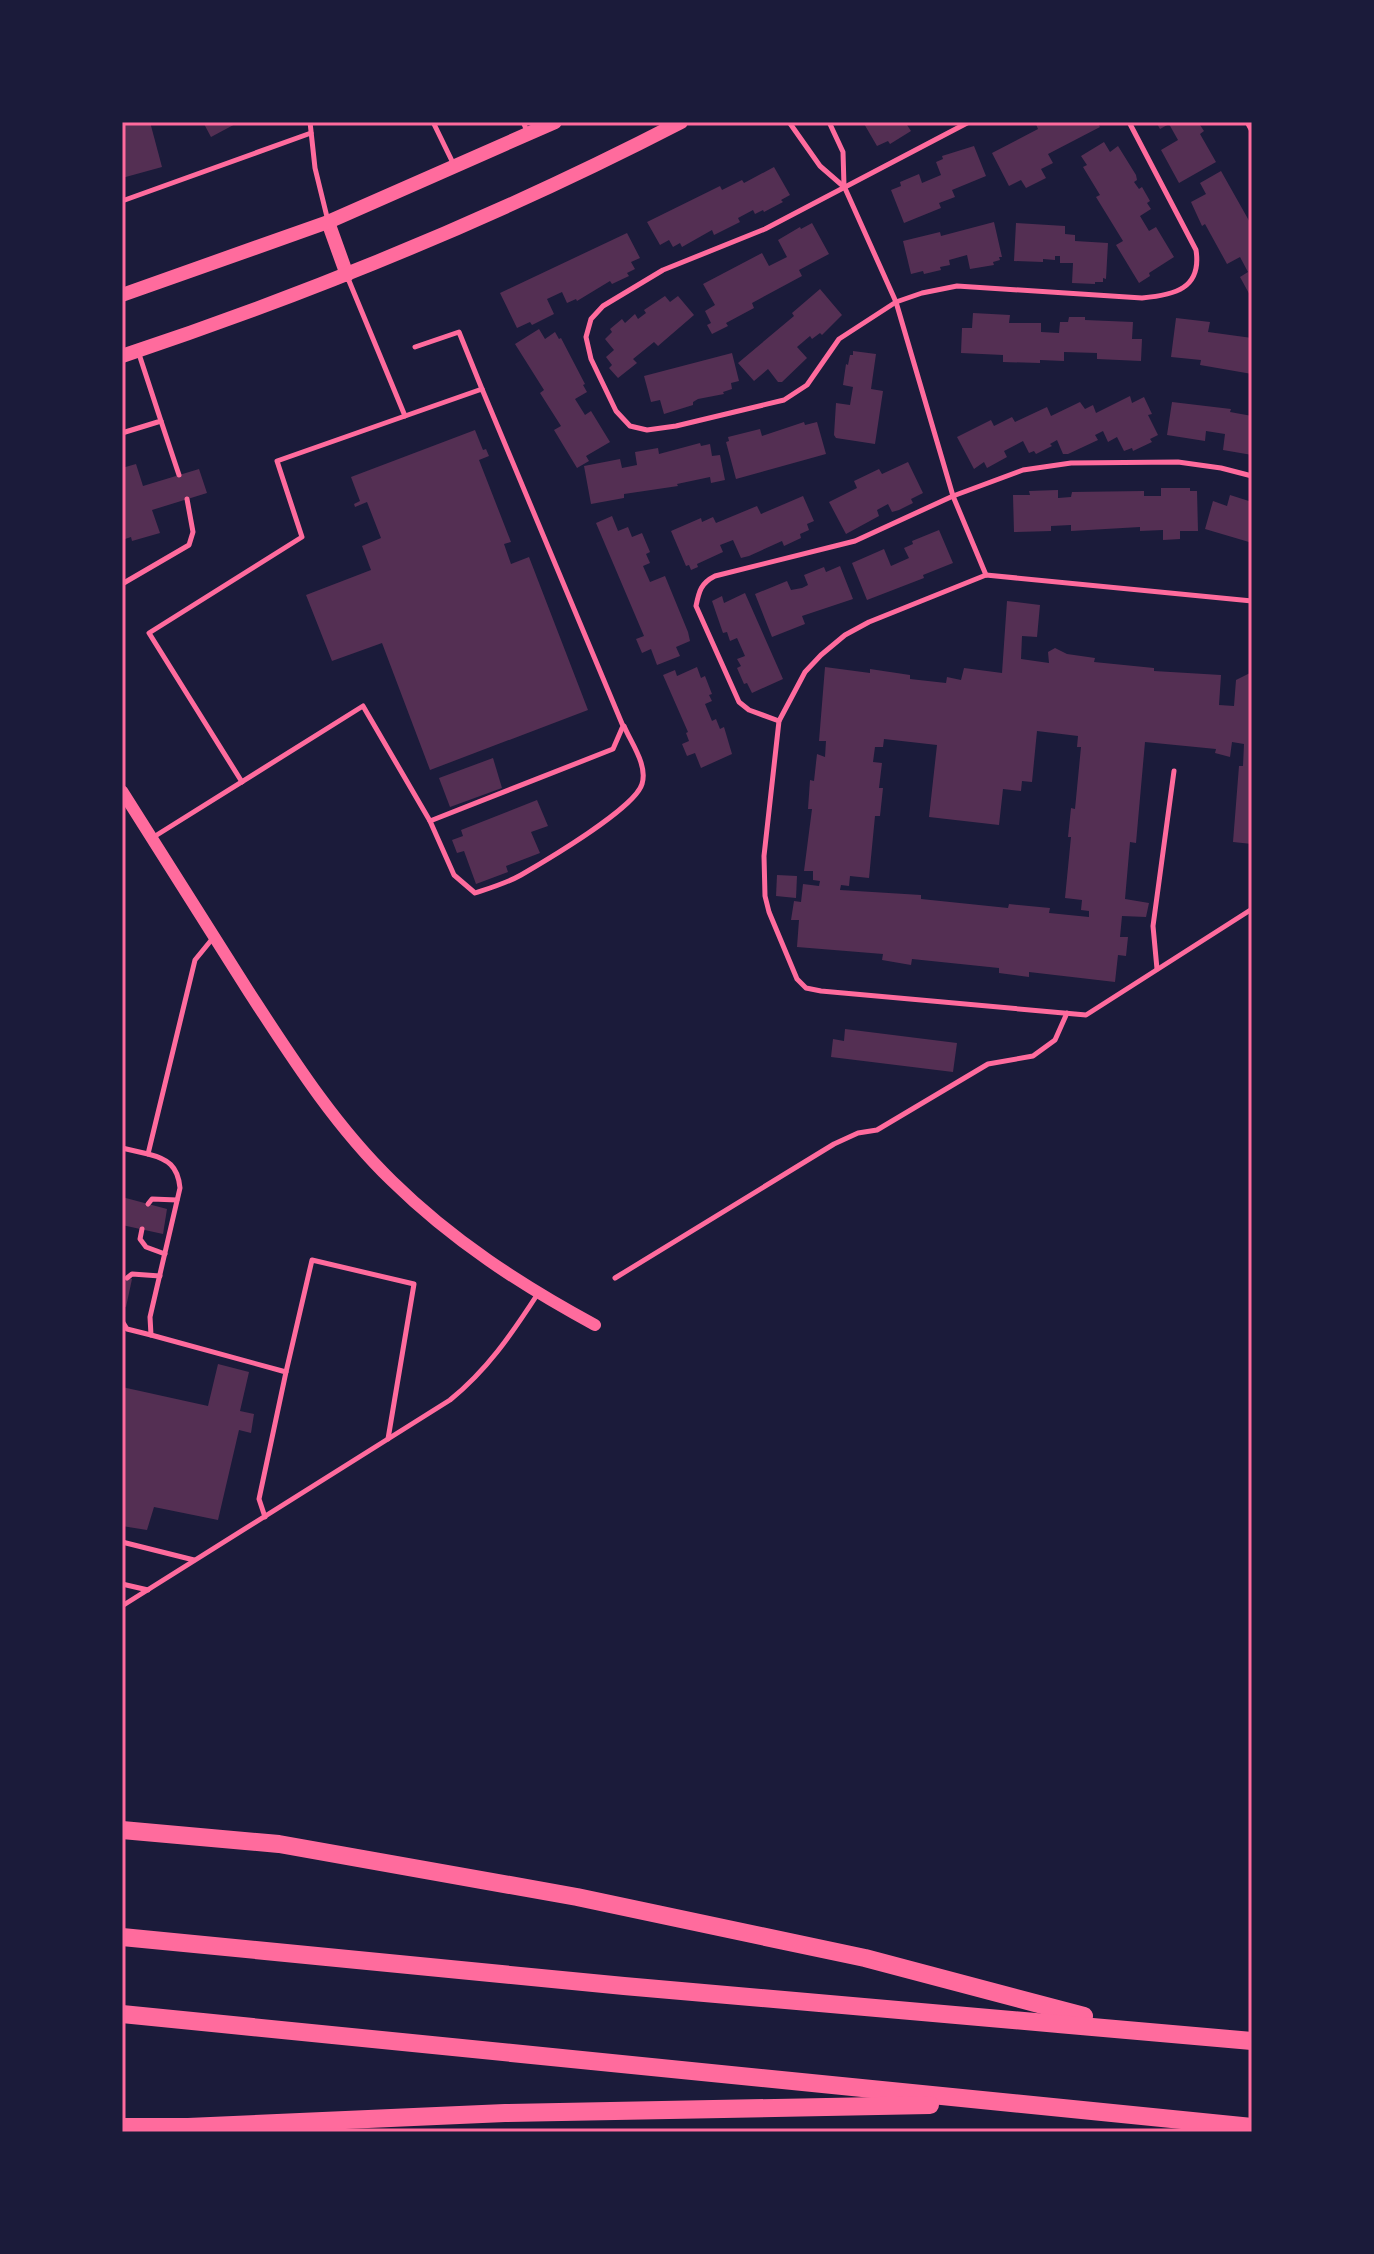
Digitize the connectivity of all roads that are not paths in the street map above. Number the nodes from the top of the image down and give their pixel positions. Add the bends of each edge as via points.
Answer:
1 (310, 122) edge
2 (433, 122) edge
3 (555, 122) edge
4 (789, 122) edge
5 (829, 122) edge
6 (969, 122) edge
7 (1129, 122) edge
8 (1247, 122) edge
9 (676, 124) edge
10 (526, 128) edge
11 (1252, 131) edge
12 (311, 133) junction
13 (456, 168) junction
14 (844, 186) junction
15 (122, 201) edge
16 (328, 222) junction
17 (347, 275) junction
18 (122, 295) edge
19 (896, 302) junction
20 (415, 347) dead end
21 (138, 351) junction
22 (122, 356) edge
23 (482, 389) junction
24 (405, 416) junction
25 (161, 421) junction
26 (122, 433) edge
27 (179, 475) dead end
28 (1252, 476) edge
29 (953, 496) junction
30 (187, 499) dead end
31 (986, 575) junction
32 (122, 584) edge
33 (1252, 601) edge
34 (779, 721) junction
35 (623, 726) junction
36 (1174, 771) dead end
37 (242, 782) junction
38 (122, 791) edge
39 (126, 806) edge
40 (430, 821) junction
41 (152, 838) junction
42 (1252, 909) edge
43 (214, 937) junction
44 (1157, 969) junction
45 (1067, 1013) junction
46 (122, 1148) edge
47 (148, 1154) junction
48 (177, 1200) junction
49 (148, 1204) dead end
50 (142, 1229) dead end
51 (165, 1254) junction
52 (160, 1276) junction
53 (127, 1278) dead end
54 (615, 1278) dead end
55 (537, 1294) junction
56 (122, 1321) edge
57 (595, 1325) dead end
58 (151, 1335) junction
59 (286, 1372) junction
60 (387, 1440) junction
61 (265, 1517) junction
62 (122, 1542) edge
63 (195, 1561) junction
64 (122, 1584) edge
65 (149, 1590) junction
66 (122, 1606) edge
67 (122, 1830) edge
68 (122, 1937) edge
69 (122, 2014) edge
70 (1133, 2029) junction
71 (1252, 2041) edge
72 (1009, 2103) junction
73 (122, 2127) edge
74 (1252, 2127) edge

1 - 12 lane
2 - 13 lane
3 - 10 main road
4 - 14 lane via 820,166
5 - 14 lane via 843,152
6 - 14 lane
7 - 19 lane via 1196,250 1195,278 1166,296 1142,298 957,286
8 - 11 lane
9 - 17 main road via 470,223
10 - 13 main road
12 - 15 lane
12 - 16 lane
13 - 16 main road
14 - 19 lane
14 - 19 lane via 765,229 663,270 603,306 591,319 586,337 600,381 630,426 647,430 784,400 807,385 839,339
16 - 17 main road
16 - 18 main road
17 - 21 main road
17 - 24 lane
19 - 29 lane
20 - 23 lane via 459,332
21 - 22 main road
21 - 25 lane
23 - 24 lane
23 - 35 lane
24 - 37 lane via 277,461 302,537 149,633
25 - 26 lane
25 - 27 lane
28 - 29 lane via 1178,462 1071,463 1023,470
29 - 31 lane
29 - 34 lane via 855,541 704,582 696,606 739,702
30 - 32 lane via 193,532 189,545
31 - 33 lane
31 - 34 lane via 845,635 805,672
34 - 45 lane via 764,856 765,896 797,979 806,988 821,991
35 - 40 lane via 613,749
35 - 40 lane via 642,766 642,784 629,803 518,877 475,893 454,875
36 - 44 lane via 1153,926
37 - 40 lane via 363,706
37 - 41 lane
38 - 39 street
39 - 41 street
41 - 43 street
42 - 44 lane
43 - 47 lane via 195,960
43 - 55 street via 295,1063 391,1181 461,1242
44 - 45 lane via 1086,1015
45 - 54 lane via 1055,1040 1033,1056 988,1064 877,1130 834,1144
46 - 47 lane
47 - 48 lane via 165,1158 179,1175
48 - 49 lane via 152,1199
48 - 51 lane
50 - 51 lane via 140,1239 146,1247
51 - 52 lane
52 - 53 lane
52 - 58 lane
55 - 57 street
55 - 60 lane via 498,1352 467,1385
56 - 58 lane via 127,1329
58 - 59 lane
59 - 60 lane via 312,1260 414,1284
59 - 61 lane via 259,1499
60 - 61 lane
61 - 63 lane
62 - 63 lane
63 - 65 lane
64 - 65 lane
65 - 66 lane
67 - 70 highway via 279,1844 577,1897 865,1958
68 - 70 highway
69 - 72 highway
70 - 71 highway
72 - 73 highway
72 - 74 highway

